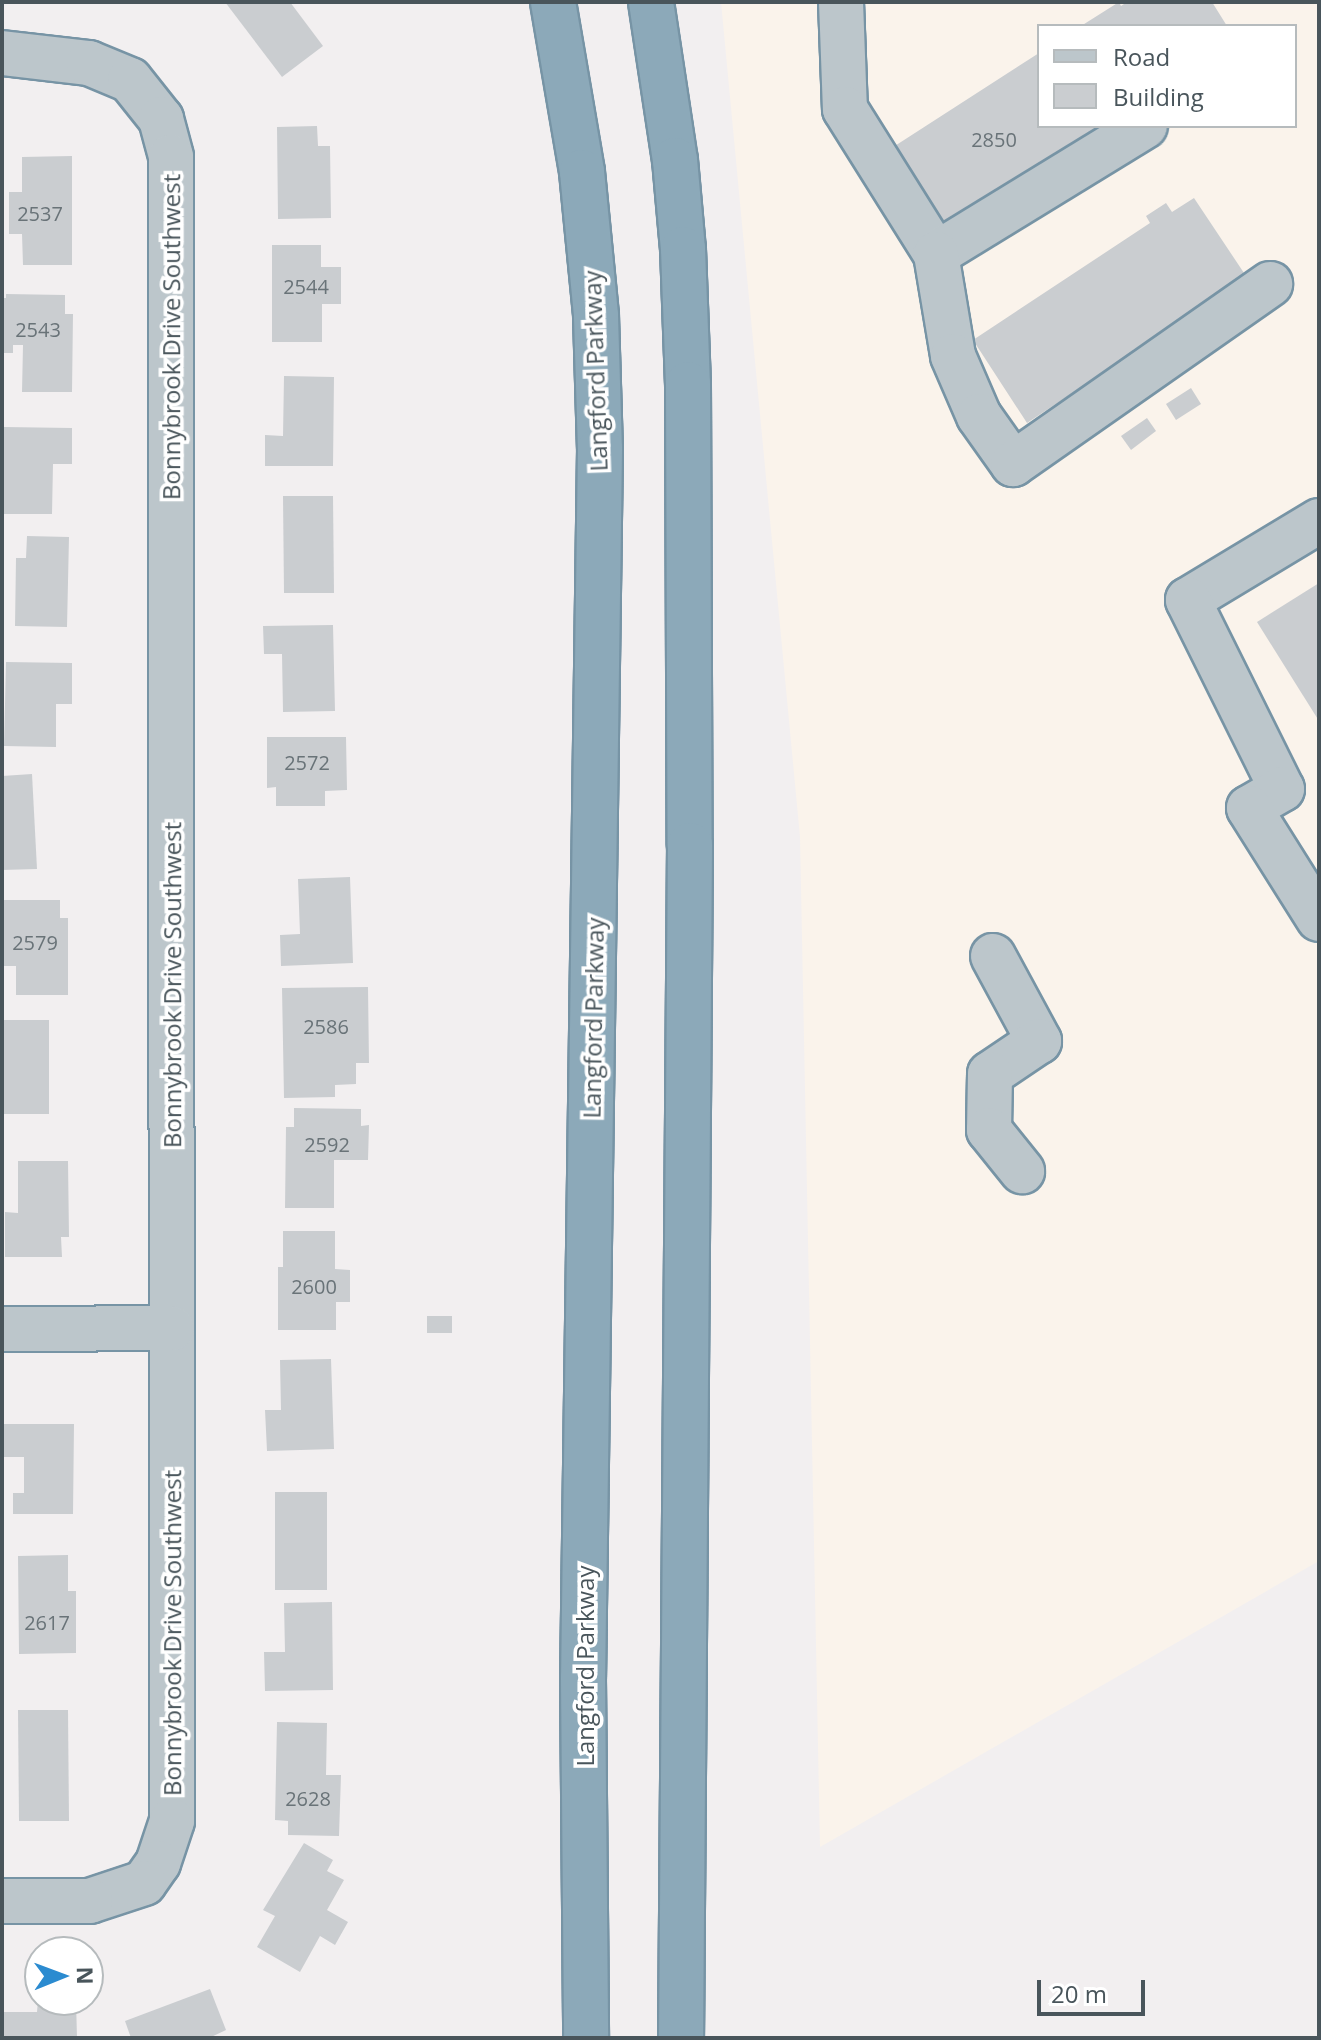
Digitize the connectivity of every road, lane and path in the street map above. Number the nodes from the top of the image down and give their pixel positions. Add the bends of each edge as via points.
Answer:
1 (553, 2) edge
2 (651, 2) edge
3 (841, 2) edge
4 (2, 53) edge
5 (1142, 128) edge
6 (936, 254) junction
7 (1270, 284) dead end
8 (1319, 521) edge
9 (1319, 919) edge
10 (993, 956) dead end
11 (1022, 1171) dead end
12 (172, 1328) junction
13 (2, 1329) edge
14 (2, 1901) edge
15 (586, 2038) edge
16 (681, 2038) edge

1 - 15 highway, Langford Parkway via 582,172 596,316 600,449 583,1679
2 - 16 highway via 675,160 688,384
3 - 6 street via 845,109
4 - 12 street, Bonnybrook Drive Southwest via 89,63 130,80 161,119 171,157
5 - 6 street
6 - 7 street via 953,356 979,416 1013,464
8 - 9 street via 1188,600 1282,789 1249,808
10 - 11 street via 1039,1041 990,1074 989,1130
12 - 13 street
12 - 14 street, Bonnybrook Drive Southwest via 172,1821 158,1863 144,1883 90,1901

